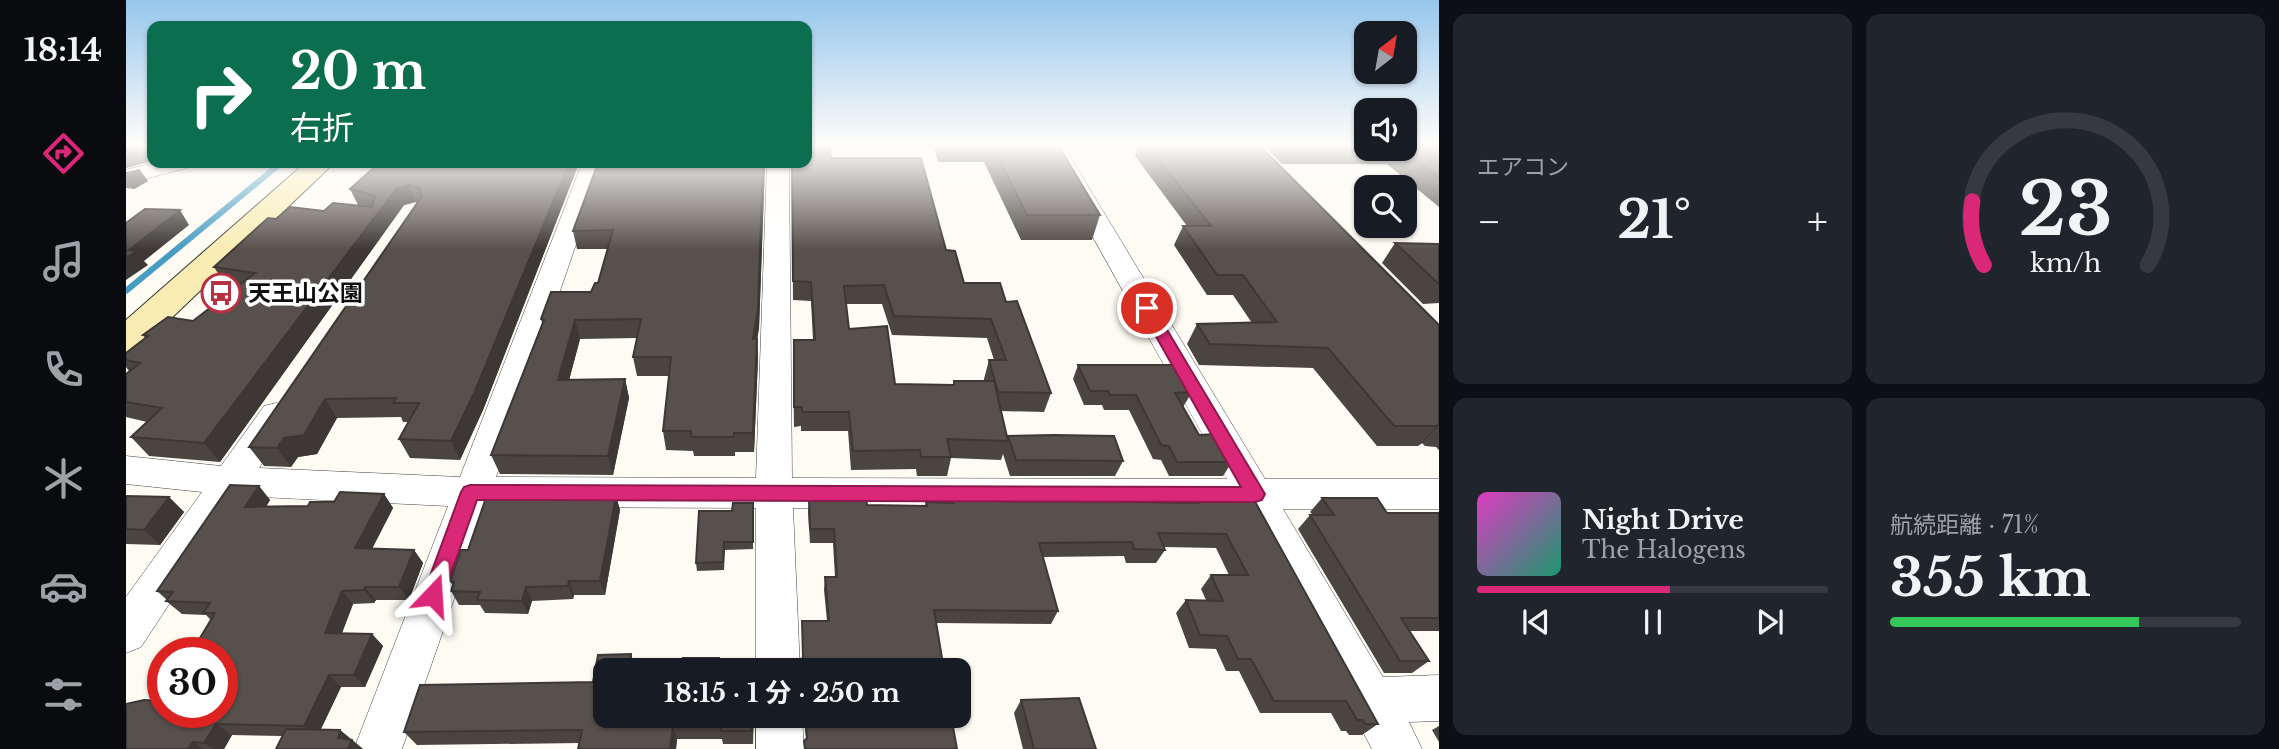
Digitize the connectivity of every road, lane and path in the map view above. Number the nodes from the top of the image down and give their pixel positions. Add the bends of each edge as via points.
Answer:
1 (302, 180) edge
2 (587, 180) edge
3 (778, 180) edge
4 (1072, 180) edge
5 (126, 340) edge
6 (292, 391) edge
7 (126, 470) edge
8 (231, 481) junction
9 (470, 492) junction
10 (774, 494) junction
11 (1255, 494) junction
12 (1439, 494) edge
13 (126, 633) edge
14 (778, 658) edge
15 (1439, 698) edge
16 (1371, 701) junction
17 (779, 728) edge
18 (378, 749) edge
19 (780, 749) edge
20 (1398, 749) edge

1 - 5 main road
2 - 9 street
3 - 10 street
4 - 11 street
6 - 8 street
7 - 8 street
8 - 9 street
8 - 13 street
9 - 10 street
9 - 18 street
10 - 11 street
10 - 14 street
11 - 12 street
11 - 16 street
15 - 16 street
16 - 20 street
17 - 19 street

